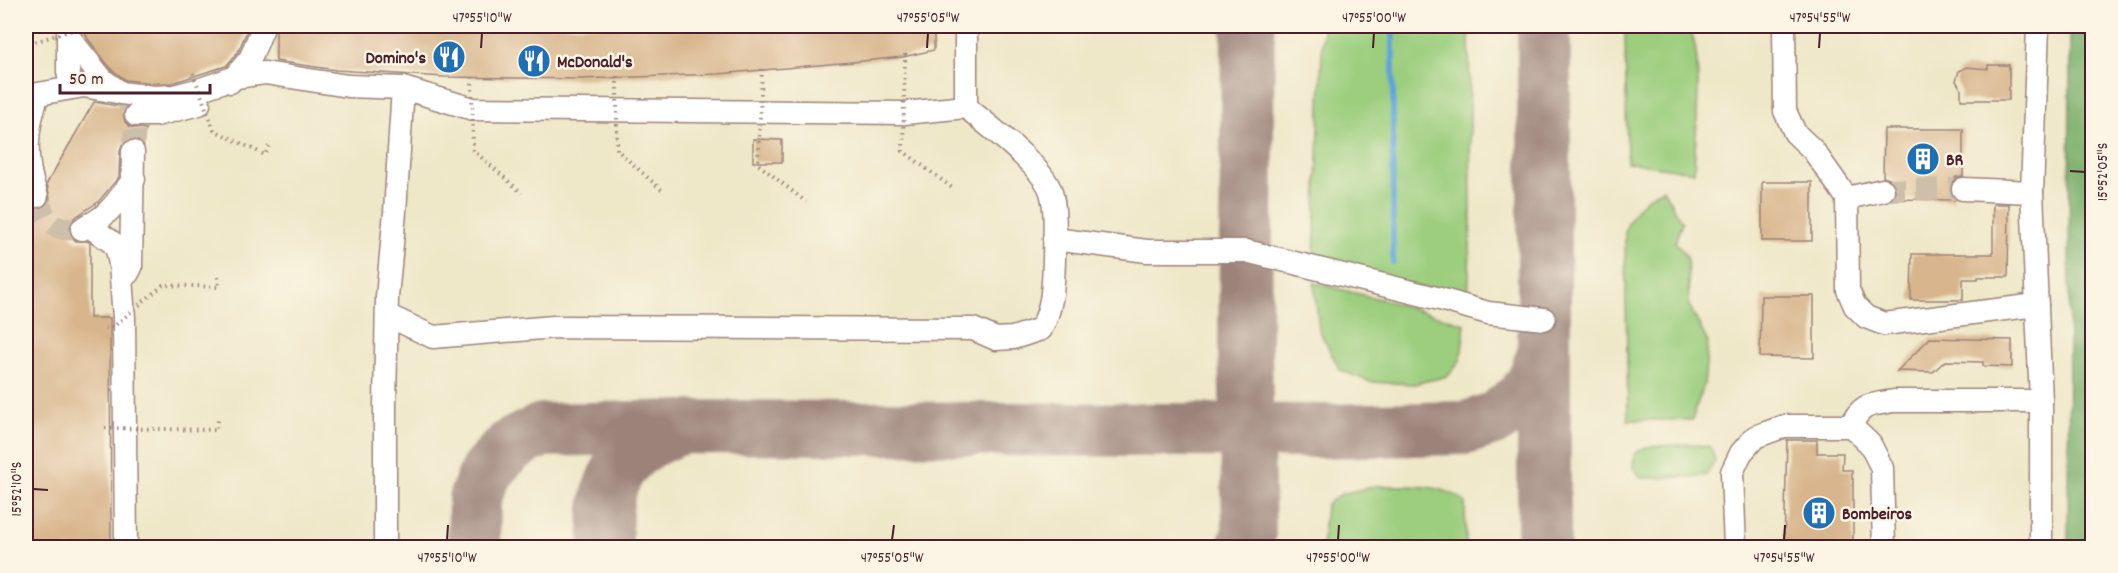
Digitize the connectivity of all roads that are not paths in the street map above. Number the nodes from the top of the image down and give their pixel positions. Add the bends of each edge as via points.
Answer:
1 (966, 26) edge
2 (1784, 26) edge
3 (2038, 26) edge
4 (71, 30) edge
5 (262, 30) dead end
6 (236, 77) junction
7 (71, 88) junction
8 (403, 88) junction
9 (121, 93) junction
10 (32, 96) edge
11 (966, 106) junction
12 (136, 115) dead end
13 (26, 152) edge
14 (133, 152) tunnel mouth
15 (134, 179) junction
16 (1963, 189) tunnel mouth
17 (1883, 190) tunnel mouth
18 (2032, 192) junction
19 (37, 196) tunnel mouth
20 (1847, 198) junction
21 (1054, 239) junction
22 (120, 285) junction
23 (2037, 305) junction
24 (387, 315) junction
25 (1544, 319) dead end
26 (2041, 401) junction
27 (1851, 426) junction
28 (126, 548) edge
29 (385, 548) edge
30 (1735, 548) edge
31 (1884, 548) edge
32 (2041, 548) edge

1 - 11 lane
2 - 20 lane via 1785,111 1795,133 1813,150
3 - 18 lane
4 - 7 lane
4 - 9 lane via 103,80
5 - 6 lane via 250,59
6 - 8 lane via 265,73 348,86
6 - 9 lane via 174,96
6 - 12 lane via 203,103 156,115
7 - 9 lane via 100,87
7 - 10 lane
8 - 11 lane via 473,109 904,113
8 - 24 lane
10 - 13 lane
11 - 21 lane via 1041,174 1051,191
13 - 19 lane
14 - 15 lane
15 - 22 lane via 131,267
15 - 22 lane via 106,214 85,227 113,243 120,264
16 - 18 lane
17 - 20 lane
18 - 23 lane
20 - 23 lane via 1848,290 1855,306 1866,317 1884,324
21 - 24 lane via 1049,314 1041,329 1013,338 996,339 973,328 714,327 554,327 433,337
21 - 25 lane via 1147,251 1246,251 1488,313
22 - 28 lane via 114,322 115,429
23 - 26 lane
24 - 29 lane
26 - 27 lane via 1894,401 1860,410
26 - 32 lane
27 - 30 lane via 1785,426 1755,437 1732,472
27 - 31 lane via 1870,444 1881,468

